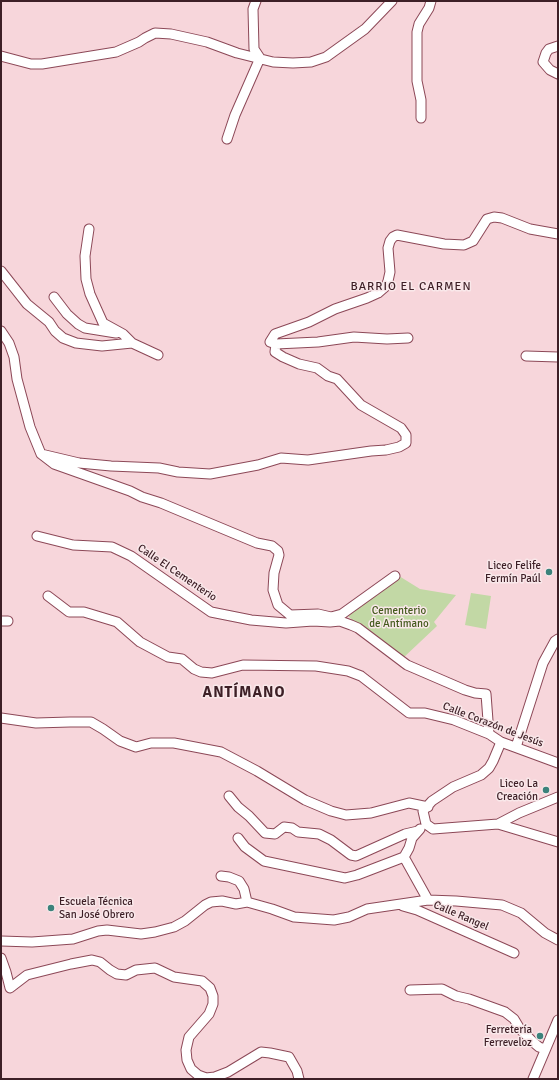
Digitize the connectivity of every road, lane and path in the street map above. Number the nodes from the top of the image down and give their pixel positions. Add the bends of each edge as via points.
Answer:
1 (256, 1) edge
2 (392, 1) edge
3 (431, 1) edge
4 (558, 46) edge
5 (1, 56) edge
6 (260, 58) junction
7 (558, 74) edge
8 (421, 118) dead end
9 (227, 139) dead end
10 (89, 229) dead end
11 (558, 234) edge
12 (1, 271) edge
13 (54, 297) dead end
14 (1, 331) edge
15 (123, 334) junction
16 (408, 338) dead end
17 (132, 343) junction
18 (276, 344) junction
19 (158, 354) dead end
20 (526, 356) dead end
21 (558, 356) edge
22 (41, 454) junction
23 (37, 536) dead end
24 (395, 576) dead end
25 (48, 596) dead end
26 (292, 618) junction
27 (558, 639) edge
28 (1, 718) edge
29 (489, 734) junction
30 (501, 742) junction
31 (516, 746) junction
32 (558, 763) edge
33 (229, 796) dead end
34 (558, 797) edge
35 (428, 807) junction
36 (426, 824) junction
37 (498, 824) junction
38 (418, 831) junction
39 (238, 838) dead end
40 (558, 842) edge
41 (404, 857) junction
42 (220, 876) dead end
43 (428, 900) junction
44 (247, 902) junction
45 (398, 905) junction
46 (558, 940) edge
47 (1, 941) edge
48 (514, 953) dead end
49 (1, 958) edge
50 (410, 990) dead end
51 (558, 1020) edge
52 (545, 1049) junction
53 (299, 1079) edge
54 (533, 1079) edge

1 - 6 street via 253,9 254,50
2 - 6 street via 365,29 326,57 311,62 293,63 273,62
3 - 8 street via 422,16 417,32
4 - 7 street via 549,49 543,62
5 - 6 street via 31,64 42,64 116,52 155,33 207,42
6 - 9 street via 235,114
10 - 15 street via 85,256 86,279 90,294 103,323
11 - 18 street via 530,229 494,217 487,219 474,241 464,245 397,235 390,241 388,248 390,272 386,286 367,298 288,330 276,332 270,342
12 - 17 street via 27,304 49,322 63,338 76,343 102,346
13 - 15 street via 67,314 85,328
14 - 22 street via 14,357 30,428
15 - 17 street
16 - 18 street via 354,337
17 - 19 street
18 - 22 street via 275,352 283,358 317,368 337,379 361,405 401,428 406,435 406,443 386,450 308,460 281,458 210,474 79,463
20 - 21 street
22 - 26 street via 54,464 161,503 257,543 272,546 278,550 279,555 273,590 278,605
23 - 26 street, Calle El Cementerio via 74,545 112,547 131,556 211,612 250,620 286,623
24 - 26 street via 342,614 331,617 318,614
25 - 29 street, Calle Corazón de Jesús via 69,612 84,612 117,622 146,645 168,657 182,660 201,672 212,673 243,665 316,666 348,671 361,676 409,713 440,716
26 - 29 street, Calle El Cementerio via 340,621 351,625 407,665 465,690 486,694
27 - 31 street via 543,663
28 - 35 street via 36,723 91,722 120,741 136,747 151,743 174,743 220,752 305,800 346,815 371,813 409,803
29 - 30 street, Calle Corazón de Jesús
30 - 31 street, Calle Corazón de Jesús
30 - 35 street via 489,768 481,775 452,787 432,801
31 - 32 street, Calle Corazón de Jesús
33 - 38 street via 265,833 275,834 284,828 292,828 298,832 320,834 356,856 405,834
34 - 37 street
35 - 36 street via 423,811
36 - 37 street via 434,830
36 - 38 street
37 - 40 street
38 - 41 street
39 - 41 street via 245,847 264,861 345,878
41 - 43 street
42 - 44 street via 239,881
43 - 45 street
43 - 46 street via 502,905 521,912
44 - 45 street via 294,917 334,920 368,909
44 - 47 street via 211,902 174,927 141,934 107,930 73,939
45 - 48 street, Calle Rangel via 417,910
49 - 53 street via 10,988 27,975 92,960 100,962 117,974 126,975 136,970 155,968 174,977 202,980 210,988 213,1004 209,1014 189,1037 186,1050 191,1069 206,1078 215,1077 261,1052 289,1057
50 - 52 street via 442,989 506,1012 533,1042
51 - 52 street
52 - 54 street

